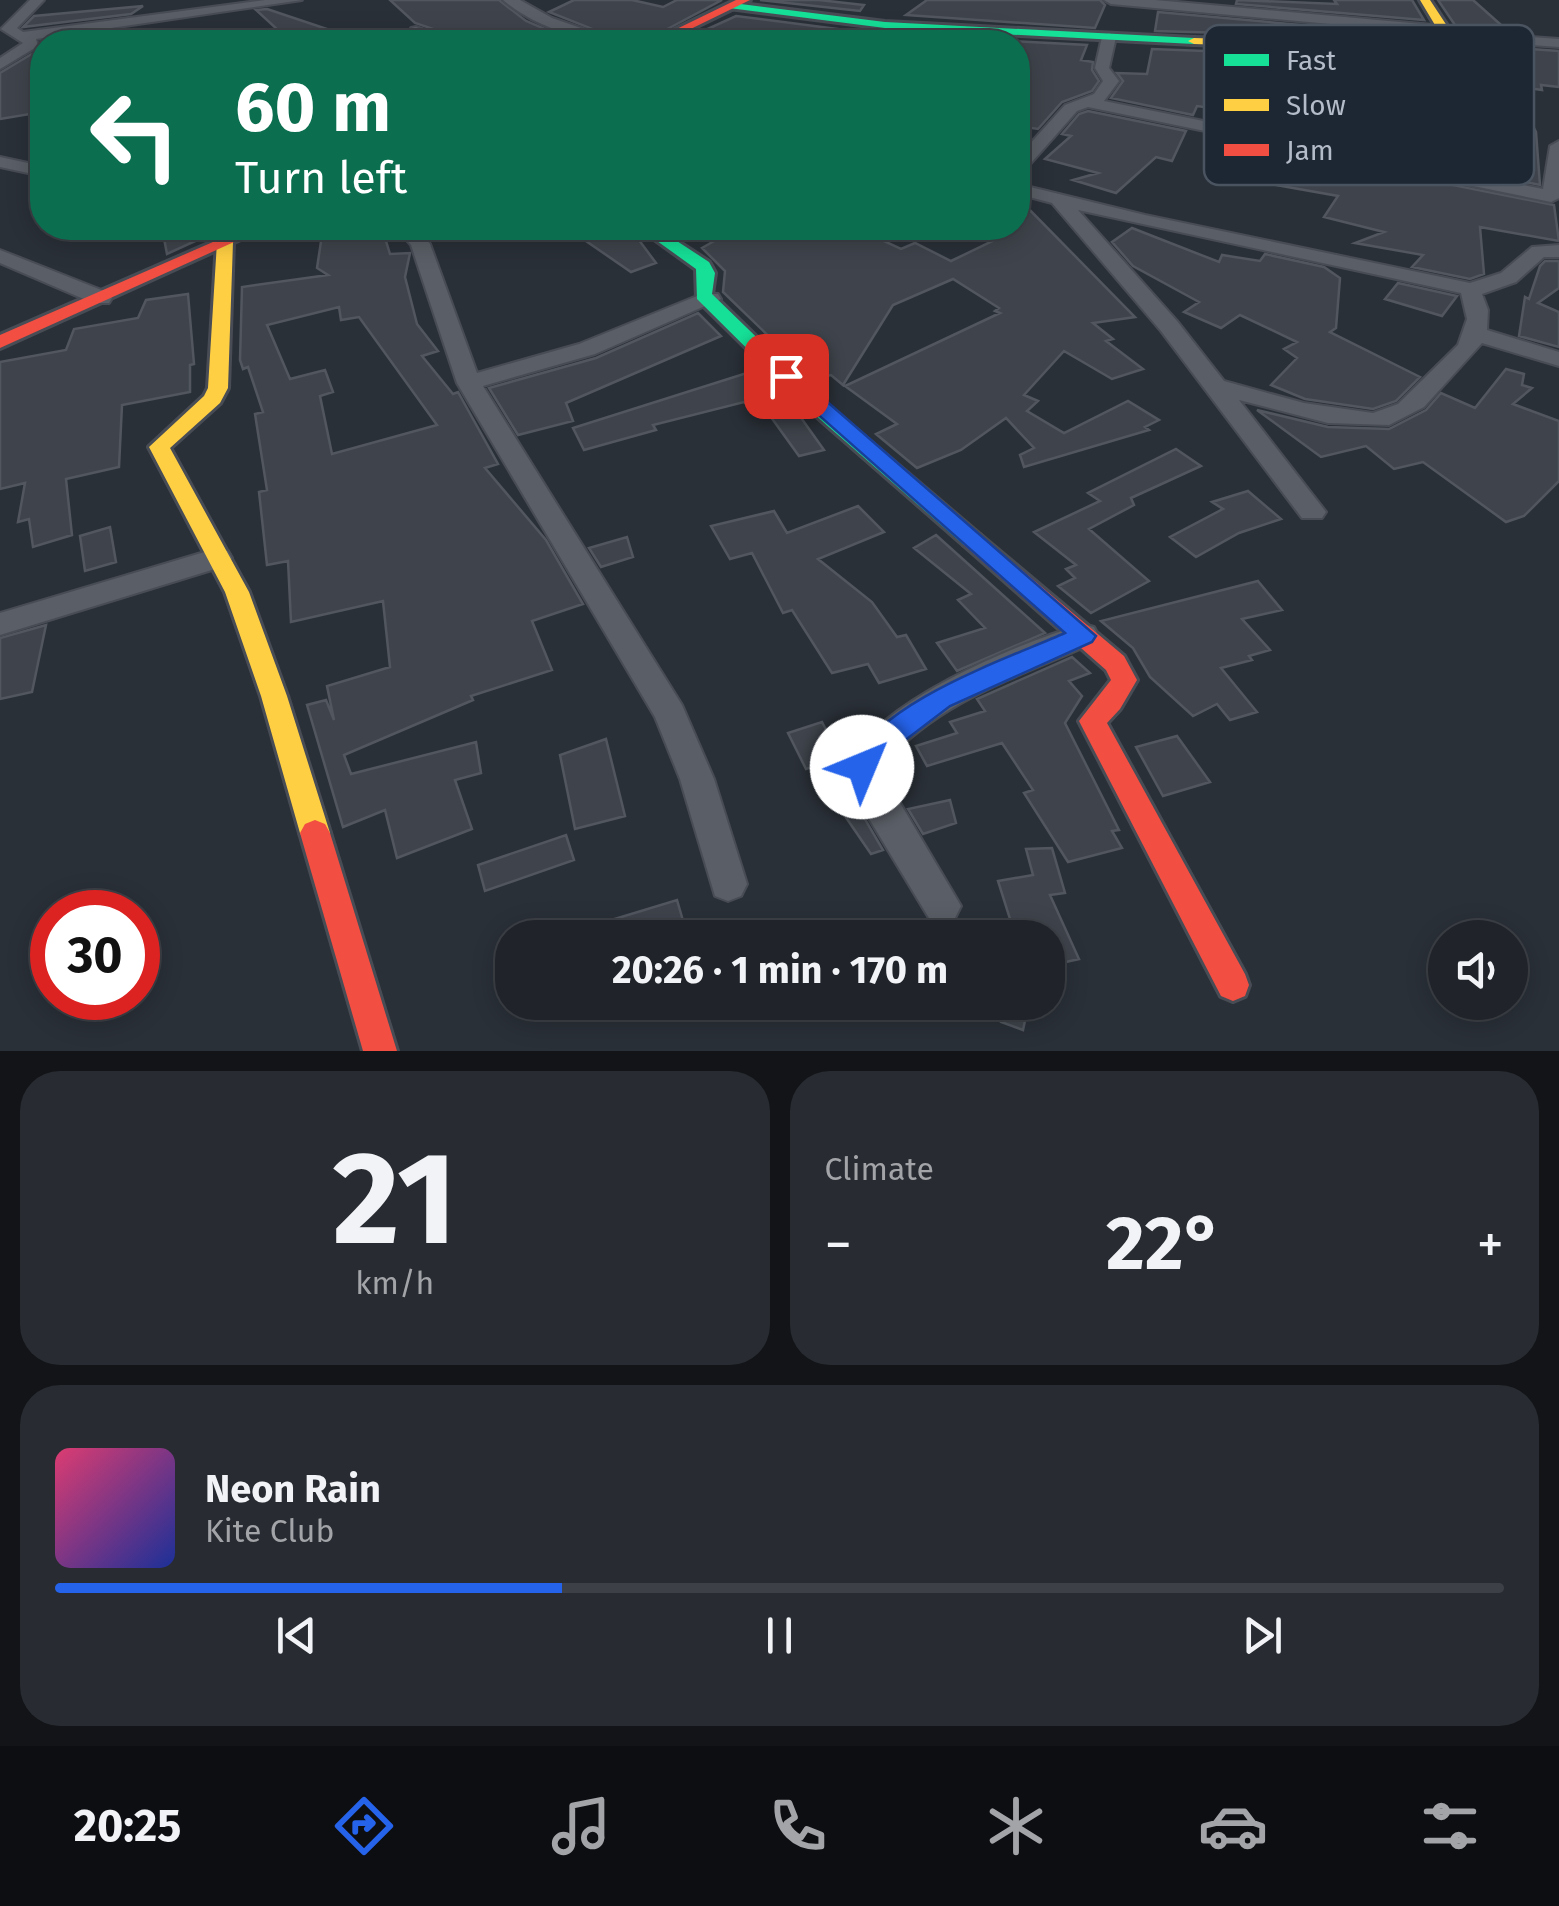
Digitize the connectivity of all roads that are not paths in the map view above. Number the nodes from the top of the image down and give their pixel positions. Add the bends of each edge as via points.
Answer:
1 (37, 0) edge
2 (295, 0) edge
3 (510, 0) edge
4 (1110, 0) edge
5 (1425, 0) edge
6 (739, 3) edge
7 (1372, 25) edge
8 (1441, 25) edge
9 (69, 30) edge
10 (576, 30) edge
11 (682, 30) edge
12 (1100, 30) junction
13 (30, 35) edge
14 (24, 36) junction
15 (1204, 37) edge
16 (30, 41) edge
17 (1534, 41) edge
18 (1559, 43) edge
19 (30, 47) edge
20 (0, 65) edge
21 (1087, 102) junction
22 (1204, 126) edge
23 (1030, 141) edge
24 (1039, 143) junction
25 (1559, 146) edge
26 (1030, 153) edge
27 (0, 162) edge
28 (30, 168) edge
29 (1496, 185) edge
30 (1030, 192) edge
31 (1555, 197) edge
32 (1059, 200) junction
33 (230, 240) edge
34 (416, 240) edge
35 (664, 240) edge
36 (225, 242) junction
37 (1559, 251) edge
38 (0, 256) edge
39 (1470, 289) junction
40 (101, 298) junction
41 (710, 299) junction
42 (1476, 334) junction
43 (0, 342) edge
44 (1559, 359) edge
45 (469, 383) junction
46 (1215, 386) junction
47 (1312, 512) dead end
48 (218, 558) junction
49 (0, 624) edge
50 (1084, 636) junction
51 (728, 884) dead end
52 (942, 906) dead end
53 (1232, 985) dead end
54 (380, 1051) edge

1 - 14 street via 8,29
2 - 9 street
3 - 10 street
4 - 7 street
5 - 8 street
6 - 11 street
6 - 12 street via 832,21
12 - 15 street
12 - 21 street via 1102,68 1111,81
13 - 14 street
14 - 16 street
17 - 18 street
19 - 20 street
21 - 22 street
21 - 24 street via 1070,108
23 - 24 street
24 - 26 street
25 - 31 street
27 - 28 street
29 - 31 street
30 - 32 street
32 - 39 street
32 - 46 street
33 - 36 street
34 - 45 street
35 - 41 street via 706,270 702,290
36 - 40 street
36 - 48 street via 218,388 159,446
37 - 39 street via 1539,251 1495,287
38 - 40 street
39 - 42 street via 1480,318
40 - 43 street
41 - 45 street via 587,348
41 - 50 street via 813,402
42 - 44 street
42 - 46 street via 1460,359 1391,418 1337,416
45 - 51 street via 670,714
46 - 47 street
48 - 49 street
48 - 54 street via 274,696
50 - 52 street via 940,699 874,749 862,767
50 - 53 street via 1124,680 1092,721 1095,729

